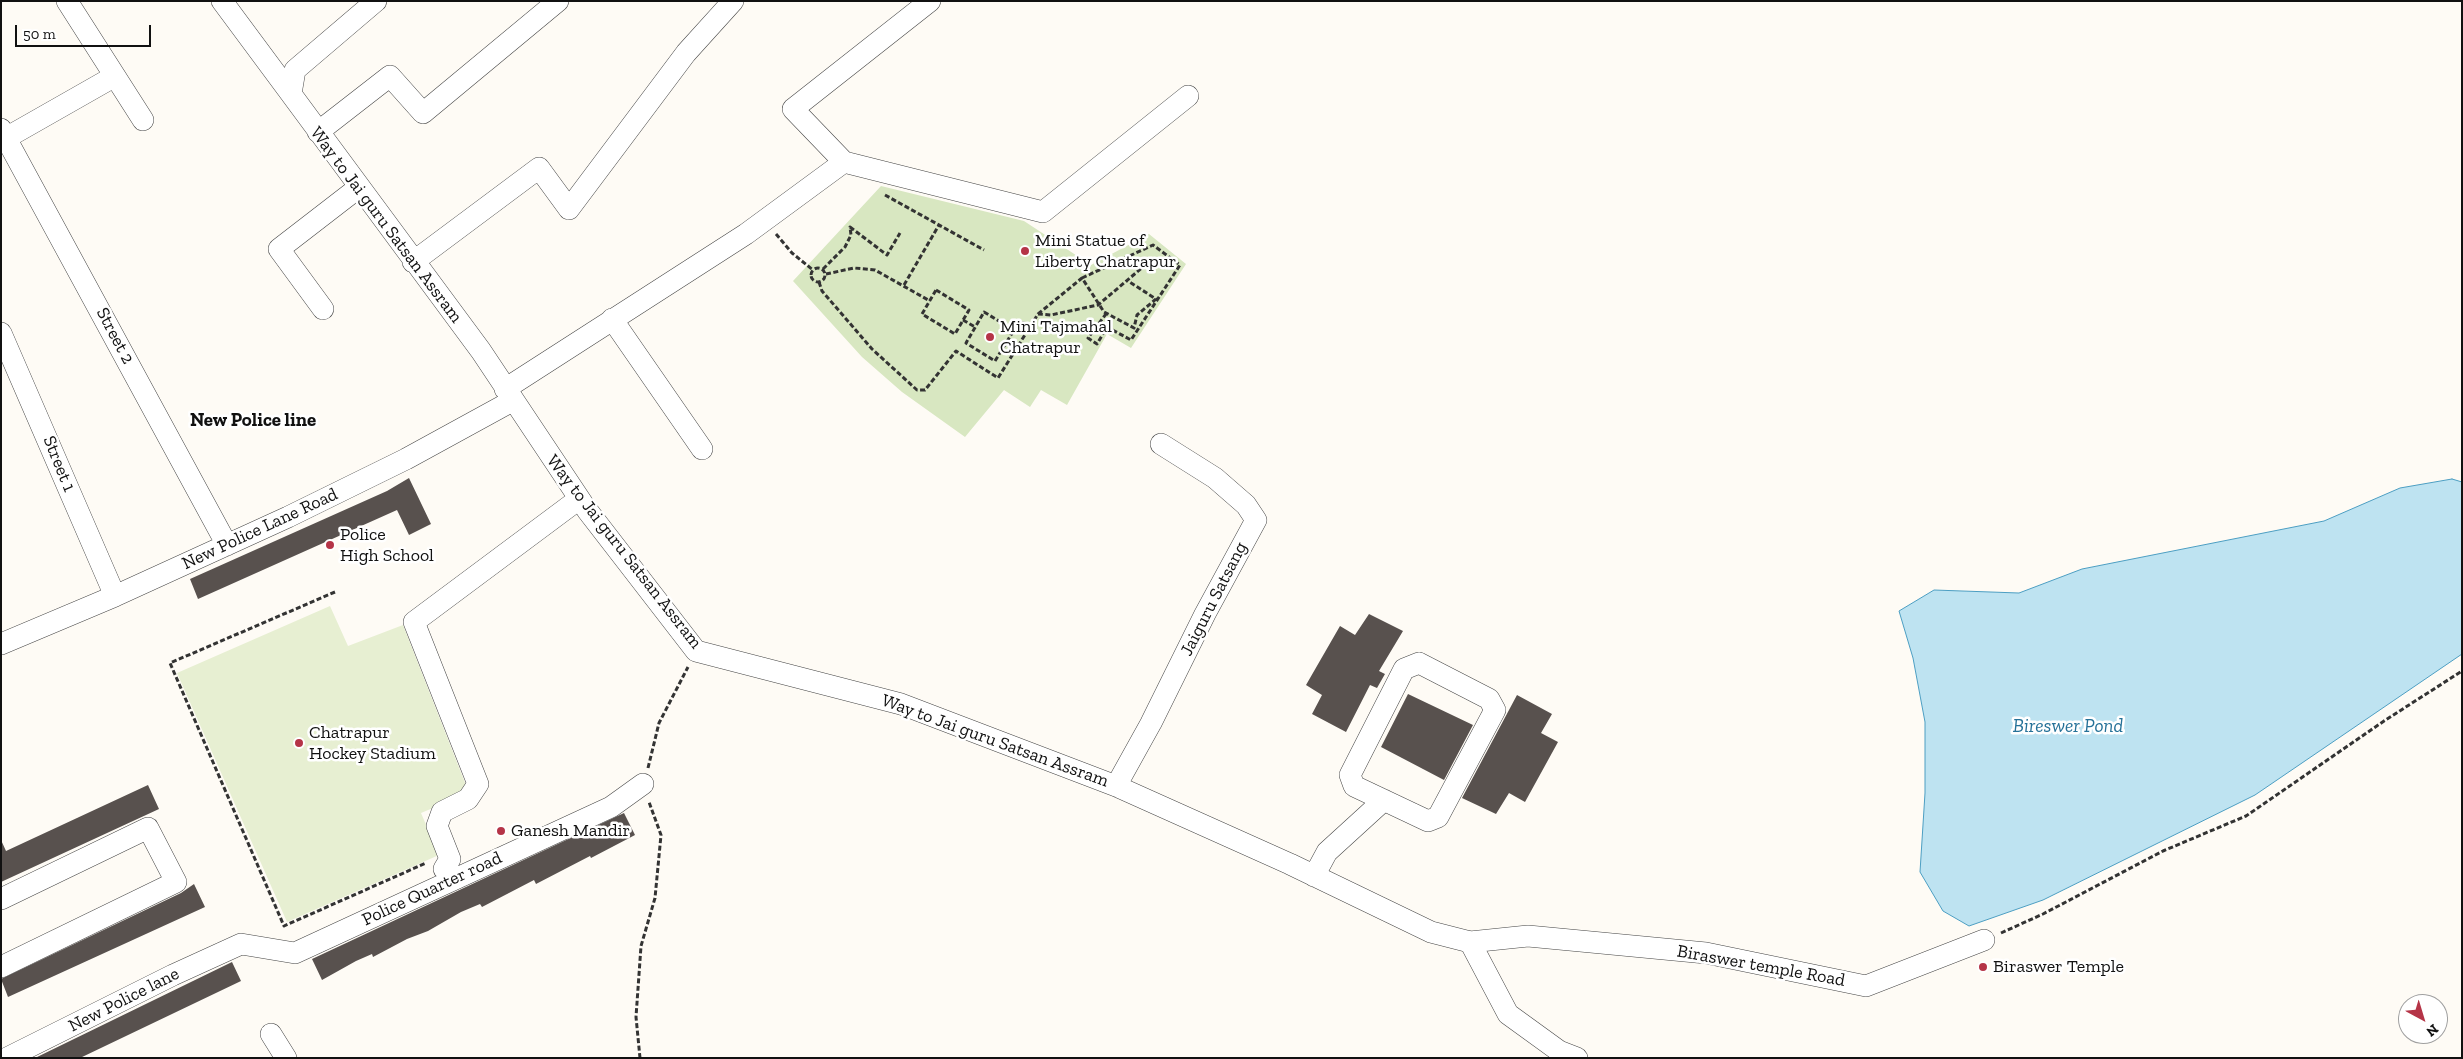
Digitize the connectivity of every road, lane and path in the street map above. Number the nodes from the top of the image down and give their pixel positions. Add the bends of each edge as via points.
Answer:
1 (67, 1) edge
2 (222, 1) edge
3 (376, 1) edge
4 (558, 1) edge
5 (733, 1) edge
6 (930, 1) edge
7 (115, 76) junction
8 (291, 94) junction
9 (1188, 96) dead end
10 (143, 120) dead end
11 (318, 132) junction
12 (4, 133) edge
13 (844, 162) junction
14 (358, 188) junction
15 (885, 195) dead end
16 (764, 221) junction
17 (939, 226) junction
18 (900, 233) dead end
19 (984, 250) dead end
20 (1150, 261) dead end
21 (414, 262) junction
22 (822, 269) junction
23 (813, 270) junction
24 (826, 274) junction
25 (1082, 278) junction
26 (1128, 281) junction
27 (819, 282) junction
28 (904, 285) junction
29 (930, 301) junction
30 (1098, 305) junction
31 (322, 309) dead end
32 (1038, 314) junction
33 (1106, 314) junction
34 (612, 319) junction
35 (963, 320) junction
36 (1031, 325) junction
37 (975, 327) junction
38 (1014, 330) junction
39 (1, 332) edge
40 (509, 395) junction
41 (1161, 444) dead end
42 (702, 448) dead end
43 (579, 499) junction
44 (227, 544) junction
45 (335, 592) dead end
46 (115, 596) junction
47 (1, 644) edge
48 (696, 651) junction
49 (2462, 671) edge
50 (643, 784) junction
51 (1116, 786) junction
52 (1384, 800) junction
53 (446, 861) joint
54 (1314, 876) junction
55 (1, 899) edge
56 (1984, 940) joint
57 (1470, 942) junction
58 (241, 944) joint
59 (1, 968) edge
60 (271, 1034) dead end
61 (7, 1058) edge
62 (286, 1058) edge
63 (640, 1058) edge
64 (1578, 1058) edge

1 - 7 street
2 - 8 street, Way to Jai guru Satsan Assram
3 - 8 street via 295,70
4 - 11 street via 424,113 390,76
5 - 21 street via 686,53 569,209 539,168
6 - 13 street via 792,109
7 - 10 street
7 - 12 street
8 - 11 street, Way to Jai guru Satsan Assram
9 - 13 street via 1043,212
11 - 14 street, Way to Jai guru Satsan Assram
12 - 44 street, Street 2
13 - 16 street, New Police Lane Road
14 - 21 street, Way to Jai guru Satsan Assram
14 - 31 street via 278,248
15 - 17 path
16 - 23 path via 792,253
16 - 34 street, New Police Lane Road
17 - 19 path
17 - 28 path
18 - 22 path via 887,255 850,227 851,235 845,247
20 - 26 path
21 - 40 street, Way to Jai guru Satsan Assram via 481,351
22 - 23 path
22 - 24 path
23 - 27 path via 811,277
24 - 27 path via 825,279
24 - 28 path via 868,268
25 - 30 path
25 - 32 path
25 - 33 path via 1153,245 1180,265 1131,340 1107,327 1097,344 1088,338
26 - 30 path
26 - 33 path via 1156,299 1137,315 1134,328
27 - 36 path via 822,291 872,349 917,390 925,390 956,351 998,378
28 - 29 path
29 - 35 path via 936,290 969,310
29 - 35 path via 922,314 955,334
30 - 32 path via 1051,315
30 - 33 path
32 - 36 path
34 - 40 street, New Police Lane Road
34 - 42 street
35 - 37 path
36 - 38 path via 1023,323
37 - 38 path via 984,312
37 - 38 path via 966,343 995,361
39 - 46 street, Street 1
40 - 43 street, Way to Jai guru Satsan Assram
40 - 44 street, New Police Lane Road via 406,458
41 - 51 street, Jaiguru Satsang via 1215,478 1246,506 1256,520
43 - 48 street, Way to Jai guru Satsan Assram
43 - 53 street via 414,622 478,784 468,799 442,812 437,826
44 - 46 street, New Police Lane Road
45 - 53 path via 170,663 284,926
46 - 47 street, New Police Lane Road
48 - 50 path via 660,722
48 - 51 street, Way to Jai guru Satsan Assram via 901,704
49 - 56 path via 2246,816 2163,851 2043,914
50 - 58 street, Police Quarter road via 611,807 296,953
50 - 63 path via 661,835 655,898 641,946 636,1017
51 - 54 street, Way to Jai guru Satsan Assram
52 - 52 street via 1428,821 1438,817 1495,710 1489,700 1419,663 1404,669 1350,775 1354,786
52 - 54 street via 1327,852
54 - 57 street, Way to Jai guru Satsan Assram via 1430,932
55 - 59 street via 148,828 176,882
56 - 57 street, Biraswer temple Road via 1866,986 1706,953 1528,936
57 - 64 street via 1508,1014 1559,1051
58 - 61 street, New Police lane
60 - 62 street

